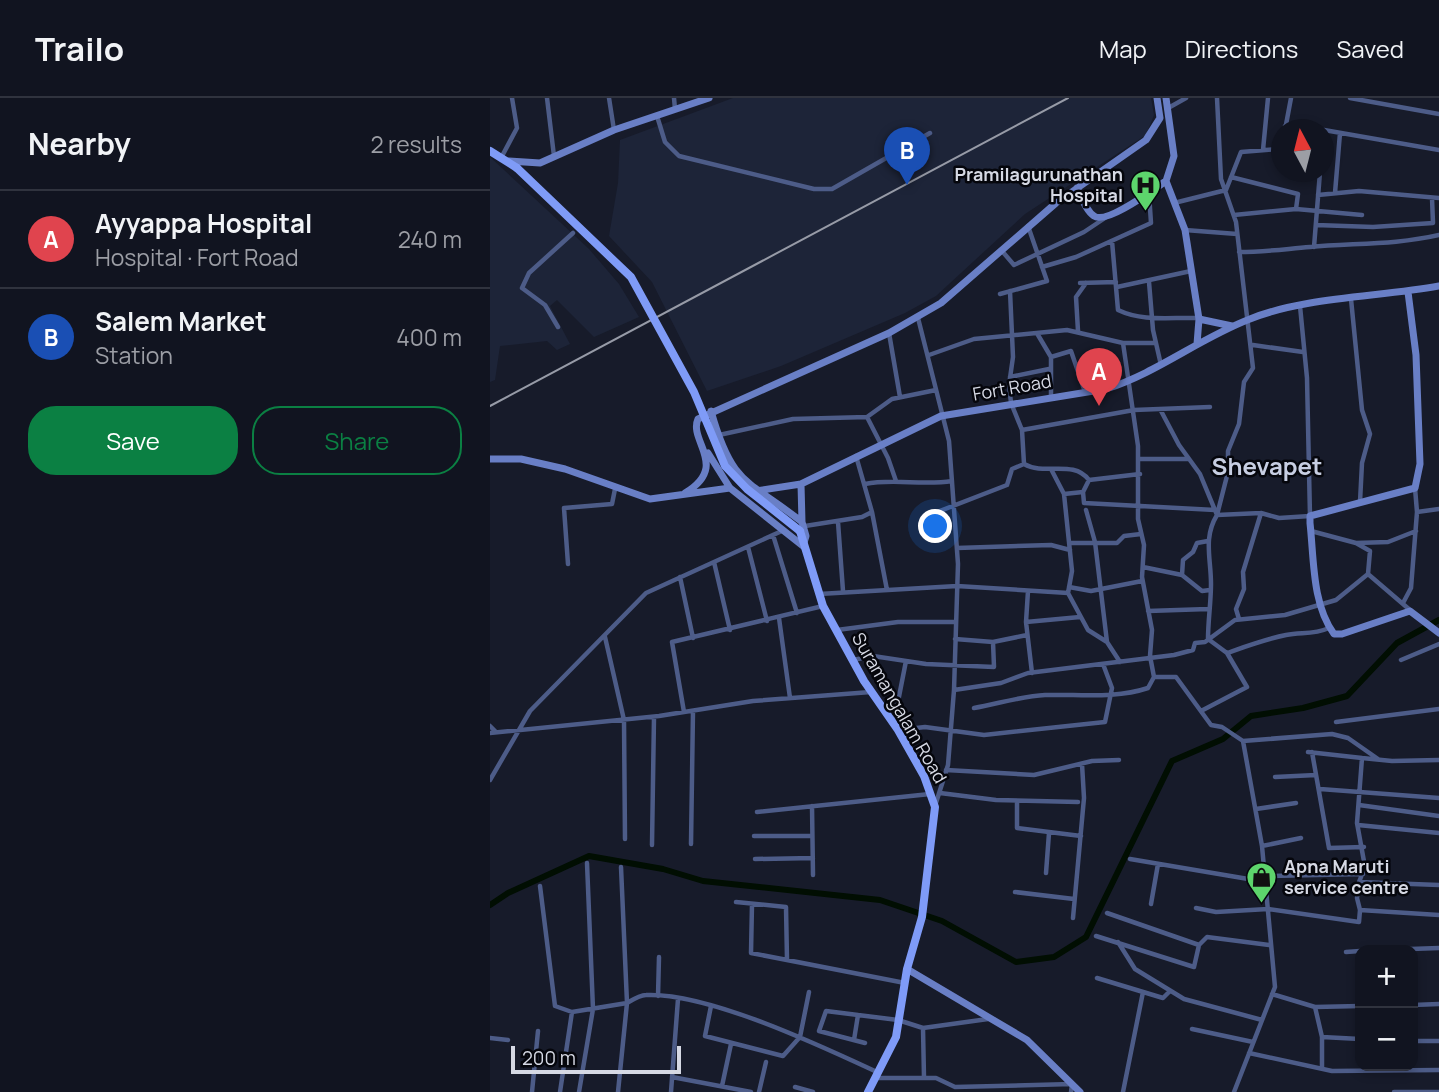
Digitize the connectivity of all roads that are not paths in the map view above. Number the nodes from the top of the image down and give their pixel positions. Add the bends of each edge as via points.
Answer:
1 (512, 98) edge
2 (547, 98) edge
3 (609, 98) edge
4 (674, 98) edge
5 (709, 98) edge
6 (1157, 98) edge
7 (1166, 98) edge
8 (1186, 98) edge
9 (1217, 98) edge
10 (1268, 98) edge
11 (1292, 98) edge
12 (1350, 98) edge
13 (1170, 107) junction
14 (675, 109) junction
15 (1439, 114) edge
16 (657, 116) junction
17 (1287, 119) edge
18 (614, 130) junction
19 (1334, 132) edge
20 (930, 133) dead end
21 (1340, 133) junction
22 (1262, 150) junction
23 (1271, 150) edge
24 (1439, 150) edge
25 (490, 151) edge
26 (554, 157) junction
27 (503, 159) junction
28 (1231, 177) junction
29 (1166, 181) junction
30 (1319, 182) edge
31 (1077, 188) junction
32 (1226, 190) junction
33 (1149, 192) junction
34 (1335, 193) junction
35 (1318, 195) junction
36 (1432, 198) junction
37 (1439, 198) edge
38 (1173, 203) junction
39 (1296, 209) junction
40 (1317, 210) junction
41 (1234, 215) junction
42 (1363, 215) dead end
43 (1105, 218) junction
44 (1028, 225) junction
45 (1315, 225) junction
46 (1185, 230) junction
47 (573, 233) dead end
48 (1237, 234) junction
49 (1439, 235) edge
50 (1112, 240) junction
51 (1314, 247) junction
52 (1000, 249) junction
53 (1239, 252) junction
54 (1037, 254) junction
55 (1042, 267) junction
56 (1191, 271) junction
57 (1149, 282) junction
58 (1117, 285) junction
59 (1439, 286) edge
60 (1010, 291) junction
61 (1408, 292) junction
62 (1000, 294) dead end
63 (1351, 299) junction
64 (1300, 306) junction
65 (918, 318) junction
66 (1199, 318) junction
67 (1250, 318) junction
68 (1151, 319) junction
69 (1232, 326) junction
70 (558, 327) dead end
71 (1078, 331) junction
72 (889, 333) junction
73 (1038, 335) junction
74 (1013, 337) junction
75 (1155, 343) junction
76 (1123, 344) junction
77 (1197, 344) junction
78 (1252, 345) junction
79 (1303, 352) junction
80 (929, 355) junction
81 (1051, 357) junction
82 (1161, 365) junction
83 (1049, 369) junction
84 (1010, 377) junction
85 (1130, 381) junction
86 (936, 390) junction
87 (1085, 392) junction
88 (900, 397) junction
89 (1051, 397) junction
90 (1011, 403) junction
91 (1210, 407) dead end
92 (1160, 409) junction
93 (1133, 410) junction
94 (711, 411) junction
95 (941, 416) junction
96 (867, 417) junction
97 (1022, 430) junction
98 (718, 436) junction
99 (879, 444) junction
100 (706, 450) junction
101 (856, 456) junction
102 (1190, 458) junction
103 (490, 459) edge
104 (1139, 459) junction
105 (1024, 464) junction
106 (1051, 469) junction
107 (1140, 474) junction
108 (1089, 480) junction
109 (896, 481) junction
110 (952, 481) junction
111 (801, 484) junction
112 (865, 484) junction
113 (730, 488) junction
114 (1415, 488) junction
115 (615, 489) junction
116 (756, 491) junction
117 (1083, 492) junction
118 (685, 493) junction
119 (1064, 494) junction
120 (1360, 503) junction
121 (953, 505) junction
122 (1139, 508) junction
123 (1439, 509) edge
124 (1086, 510) dead end
125 (872, 512) junction
126 (1417, 512) junction
127 (1216, 513) junction
128 (1261, 513) junction
129 (927, 516) dead end
130 (1310, 516) junction
131 (838, 522) junction
132 (801, 528) junction
133 (785, 529) junction
134 (1311, 531) junction
135 (1416, 531) junction
136 (1141, 534) junction
137 (773, 535) junction
138 (1208, 541) junction
139 (1095, 542) junction
140 (1069, 543) junction
141 (1356, 543) junction
142 (803, 546) junction
143 (748, 547) junction
144 (957, 548) junction
145 (1070, 550) junction
146 (715, 562) junction
147 (568, 564) dead end
148 (1143, 567) junction
149 (1368, 574) junction
150 (1182, 575) junction
151 (680, 577) junction
152 (1142, 581) junction
153 (957, 586) junction
154 (887, 590) junction
155 (1068, 590) junction
156 (1102, 590) junction
157 (1210, 590) junction
158 (843, 591) junction
159 (1028, 591) junction
160 (818, 594) junction
161 (1403, 603) junction
162 (1320, 605) junction
163 (823, 606) junction
164 (1208, 609) junction
165 (1148, 611) junction
166 (1410, 611) junction
167 (797, 613) junction
168 (1080, 617) junction
169 (779, 618) junction
170 (1239, 620) junction
171 (767, 621) junction
172 (955, 622) junction
173 (1026, 622) junction
174 (1329, 628) junction
175 (730, 630) junction
176 (837, 630) junction
177 (1439, 633) edge
178 (1027, 635) junction
179 (605, 637) junction
180 (693, 638) junction
181 (955, 639) junction
182 (1208, 639) junction
183 (993, 642) junction
184 (1107, 642) junction
185 (1439, 645) edge
186 (1227, 653) junction
187 (1150, 656) junction
188 (853, 660) junction
189 (1401, 660) dead end
190 (906, 661) junction
191 (1120, 662) junction
192 (1103, 664) junction
193 (955, 665) junction
194 (1031, 673) junction
195 (1154, 677) junction
196 (954, 690) junction
197 (872, 692) junction
198 (1111, 695) junction
199 (790, 698) junction
200 (974, 708) dead end
201 (1439, 709) edge
202 (693, 711) junction
203 (684, 712) junction
204 (1201, 712) junction
205 (654, 717) junction
206 (624, 720) junction
207 (1336, 722) dead end
208 (490, 726) edge
209 (896, 727) junction
210 (519, 731) junction
211 (492, 732) edge
212 (950, 732) junction
213 (1243, 741) junction
214 (1362, 758) junction
215 (1119, 760) dead end
216 (1379, 760) junction
217 (1439, 760) edge
218 (1082, 764) junction
219 (946, 770) junction
220 (1316, 775) junction
221 (1275, 777) dead end
222 (490, 780) edge
223 (1320, 789) junction
224 (1360, 792) junction
225 (935, 794) junction
226 (1439, 798) edge
227 (1017, 802) junction
228 (1078, 802) dead end
229 (1296, 803) dead end
230 (1359, 805) junction
231 (812, 806) junction
232 (1256, 809) junction
233 (757, 812) dead end
234 (1439, 816) edge
235 (1358, 825) junction
236 (1049, 832) junction
237 (1439, 833) edge
238 (754, 836) dead end
239 (812, 836) junction
240 (1081, 836) junction
241 (1301, 838) dead end
242 (625, 839) dead end
243 (691, 844) dead end
244 (652, 845) dead end
245 (1262, 846) junction
246 (1364, 847) junction
247 (813, 858) junction
248 (755, 859) dead end
249 (1130, 859) dead end
250 (587, 863) dead end
251 (1158, 864) junction
252 (621, 867) dead end
253 (1046, 873) dead end
254 (1363, 874) junction
255 (813, 875) dead end
256 (1266, 879) junction
257 (1359, 882) junction
258 (1439, 885) edge
259 (540, 886) dead end
260 (1016, 892) dead end
261 (1074, 899) junction
262 (736, 902) dead end
263 (752, 904) junction
264 (1151, 904) dead end
265 (1196, 908) dead end
266 (1268, 909) junction
267 (1360, 909) junction
268 (1107, 913) dead end
269 (1439, 915) edge
270 (1073, 918) dead end
271 (1096, 936) dead end
272 (1118, 942) junction
273 (1199, 945) junction
274 (1269, 945) junction
275 (1439, 948) edge
276 (1418, 949) edge
277 (1355, 951) edge
278 (1346, 952) dead end
279 (659, 957) dead end
280 (787, 960) junction
281 (907, 969) junction
282 (1097, 978) dead end
283 (905, 983) junction
284 (1170, 991) junction
285 (809, 992) dead end
286 (1143, 992) junction
287 (1272, 994) junction
288 (658, 996) junction
289 (678, 999) junction
290 (626, 1003) junction
291 (1418, 1004) edge
292 (1439, 1004) edge
293 (711, 1006) junction
294 (1355, 1006) edge
295 (1315, 1007) junction
296 (593, 1009) junction
297 (572, 1012) junction
298 (858, 1015) junction
299 (990, 1018) junction
300 (898, 1020) junction
301 (1262, 1020) junction
302 (923, 1028) junction
303 (1192, 1029) dead end
304 (538, 1031) dead end
305 (800, 1037) junction
306 (1322, 1037) junction
307 (490, 1039) edge
308 (1355, 1039) edge
309 (508, 1040) dead end
310 (854, 1040) junction
311 (1418, 1041) edge
312 (1439, 1041) edge
313 (1253, 1042) junction
314 (731, 1044) junction
315 (865, 1044) dead end
316 (1249, 1053) junction
317 (766, 1062) dead end
318 (1322, 1068) junction
319 (1439, 1070) edge
320 (879, 1075) junction
321 (672, 1077) junction
322 (924, 1078) junction
323 (722, 1086) junction
324 (795, 1087) dead end
325 (1072, 1088) edge
326 (532, 1092) edge
327 (560, 1092) edge
328 (579, 1092) edge
329 (618, 1092) edge
330 (671, 1092) edge
331 (751, 1092) edge
332 (759, 1092) edge
333 (813, 1092) edge
334 (868, 1092) edge
335 (1080, 1092) edge
336 (1123, 1092) edge
337 (1234, 1092) edge
338 (1395, 1092) edge
339 (1439, 1092) edge

1 - 27 street via 517,128
2 - 26 street
3 - 18 street
4 - 14 street
5 - 14 street
6 - 31 street via 1160,117 1153,133
7 - 13 street
8 - 13 street
9 - 32 street via 1221,179
10 - 22 street
11 - 17 street
12 - 15 street
13 - 29 street via 1174,156
14 - 16 street
16 - 18 street
16 - 20 street via 665,142 679,156 814,189 832,188
18 - 26 street
19 - 21 street
21 - 24 street
21 - 34 street
22 - 23 street
22 - 28 street via 1241,152
25 - 27 main road, Suramangalam Road
26 - 27 street via 525,164
27 - 132 main road, Suramangalam Road, bridge via 627,280 690,393 726,475
28 - 32 street
28 - 39 street via 1298,194
29 - 33 street
29 - 38 street
30 - 35 street
31 - 43 street via 1092,215
31 - 44 street
32 - 38 street
32 - 41 street
33 - 43 street
33 - 50 street via 1151,223
34 - 35 street
34 - 36 street
35 - 40 street
36 - 37 street
36 - 45 street via 1433,223
38 - 46 street
39 - 40 street
39 - 41 street
40 - 42 street
40 - 45 street
41 - 48 street
43 - 54 street
44 - 52 street
44 - 54 street
45 - 51 street
46 - 48 street
46 - 56 street
47 - 70 street via 529,273 522,288 545,305
48 - 53 street
49 - 51 street
50 - 55 street
50 - 58 street
51 - 53 street via 1277,253
52 - 54 street via 1014,265
52 - 65 street
53 - 67 street
54 - 55 street
55 - 60 street via 1047,281
56 - 57 street
56 - 66 street
57 - 58 street
57 - 68 street
58 - 68 street via 1118,310
58 - 71 street via 1083,283 1076,297
59 - 61 street, Fort Road
60 - 62 street
60 - 74 street
61 - 63 street, Fort Road
61 - 114 street via 1416,355 1420,464
63 - 64 street, Fort Road
63 - 120 street via 1362,410 1370,434 1362,463
64 - 67 street, Fort Road
64 - 79 street
65 - 72 street
65 - 80 street
66 - 68 street
66 - 69 street
66 - 77 street
67 - 69 street, Fort Road
67 - 78 street
68 - 75 street
69 - 77 street, Fort Road
71 - 73 street
71 - 76 street
72 - 88 street
72 - 94 street
73 - 74 street
73 - 81 street
74 - 80 street via 974,339
74 - 84 street
75 - 76 street
75 - 82 street
76 - 85 street
77 - 82 street, Fort Road
78 - 79 street
78 - 127 street via 1253,368 1244,382 1239,424 1228,451 1228,472
79 - 130 street
80 - 86 street
81 - 83 street
81 - 87 street via 1071,351
82 - 85 street, Fort Road
83 - 84 street
83 - 89 street
84 - 90 street
85 - 87 street, Fort Road
85 - 93 street
86 - 88 street
86 - 95 street
87 - 89 street, Fort Road
88 - 96 street
89 - 90 street, Fort Road
90 - 95 street, Fort Road
90 - 97 street
91 - 92 street
92 - 93 street
92 - 102 street
93 - 97 street
93 - 104 street
94 - 98 street
94 - 100 street via 696,422
95 - 99 street, Fort Road
95 - 110 street via 949,441
96 - 98 street via 793,419
96 - 99 street
97 - 105 street
98 - 116 street via 735,472
99 - 101 street, Fort Road
99 - 109 street
100 - 113 street
100 - 118 street via 701,480
101 - 111 street, Fort Road
101 - 112 street
102 - 104 street
102 - 127 street
103 - 115 street via 521,459 565,469
104 - 107 street
105 - 106 street
105 - 121 street via 1012,469 1007,485
106 - 108 street via 1067,468
106 - 119 street
107 - 108 street
107 - 122 street
108 - 117 street
109 - 110 street via 928,485
109 - 112 street
110 - 121 street
111 - 116 street, Fort Road
111 - 132 street
112 - 125 street
113 - 118 street
113 - 133 street
114 - 120 street
114 - 126 street
115 - 118 street via 650,499
115 - 147 street via 612,504 564,508
116 - 132 street
117 - 119 street
117 - 122 street via 1084,503
119 - 140 street
120 - 130 street
121 - 129 street
121 - 144 street
122 - 127 street
122 - 136 street
123 - 126 street
124 - 139 street
125 - 131 street
125 - 154 street
126 - 135 street
127 - 128 street
127 - 138 street
128 - 130 street via 1279,518
128 - 170 street via 1243,572 1244,589 1236,609
130 - 134 street
131 - 132 street
131 - 158 street
132 - 142 main road, Suramangalam Road
133 - 137 street
133 - 142 street
134 - 141 street
134 - 162 street
135 - 141 street via 1388,542
135 - 161 street via 1411,588
136 - 139 street via 1116,542
136 - 148 street
137 - 143 street
137 - 167 street
138 - 150 street via 1197,543 1183,560
138 - 157 street
139 - 140 street
139 - 156 street
140 - 145 street
141 - 149 street via 1370,551
142 - 160 main road, Suramangalam Road
143 - 146 street
143 - 171 street
144 - 145 street via 1051,545
144 - 153 street
145 - 155 street
146 - 151 street
146 - 175 street
148 - 150 street
148 - 152 street
149 - 161 street
149 - 162 street via 1336,600
150 - 157 street via 1192,586
151 - 179 street via 646,593
151 - 180 street
152 - 156 street
152 - 165 street
153 - 154 street
153 - 159 street
153 - 172 street
154 - 158 street
155 - 156 street
155 - 159 street
155 - 168 street
156 - 184 street
157 - 164 street
158 - 160 street
159 - 173 street
160 - 163 main road, Suramangalam Road
161 - 166 street
162 - 170 street
162 - 174 street
163 - 167 street
163 - 176 main road, Suramangalam Road
164 - 165 street
164 - 182 street
165 - 187 street
166 - 174 street via 1342,634
166 - 177 street
167 - 169 street
168 - 173 street
168 - 184 street via 1088,630
169 - 171 street
169 - 199 street
170 - 182 street
171 - 175 street
172 - 176 street via 898,622
172 - 181 street
173 - 178 street
174 - 186 street
175 - 180 street
176 - 188 main road, Suramangalam Road
178 - 183 street
178 - 194 street
179 - 206 street
179 - 210 street via 530,711
180 - 203 street via 672,642
181 - 183 street
181 - 193 street
182 - 186 street
182 - 187 street via 1183,653
183 - 193 street via 994,667
184 - 191 street
185 - 189 street
186 - 204 street via 1247,687
187 - 191 street
187 - 195 street
188 - 190 street via 873,656
188 - 197 main road, Suramangalam Road
190 - 193 street
190 - 209 street
191 - 192 street
192 - 194 street
192 - 198 street
193 - 196 street
194 - 196 street via 971,690
195 - 198 street via 1148,688
195 - 204 street via 1176,677
196 - 212 street
197 - 199 street
197 - 209 main road, Suramangalam Road
198 - 200 street via 1042,695
198 - 212 street via 1105,722 984,735
199 - 202 street
201 - 207 street
202 - 203 street
202 - 243 street
203 - 205 street
204 - 213 street via 1210,725 1222,726
205 - 206 street
205 - 244 street
206 - 210 street
206 - 242 street
208 - 211 street
209 - 212 street
209 - 225 main road, Suramangalam Road
210 - 211 street
210 - 222 street
212 - 219 street
213 - 216 street via 1332,734 1348,738
213 - 232 street
214 - 216 street
214 - 220 street via 1310,752
214 - 224 street
215 - 218 street
216 - 217 street
218 - 219 street via 1034,775
218 - 240 street
219 - 225 street
220 - 221 street
220 - 223 street
223 - 224 street
223 - 246 street via 1329,848
224 - 226 street
224 - 230 street
225 - 227 street
225 - 231 street
225 - 281 main road, Suramangalam Road via 922,917
227 - 228 street
227 - 236 street via 1017,828
229 - 232 street
230 - 234 street
230 - 235 street
231 - 233 street
231 - 239 street
232 - 245 street
235 - 237 street
235 - 246 street
236 - 240 street
236 - 253 street
238 - 239 street
239 - 247 street
240 - 261 street
241 - 245 street
245 - 256 street
246 - 254 street
247 - 248 street
247 - 255 street
249 - 251 street
250 - 296 street
251 - 256 street
251 - 264 street
252 - 290 street
254 - 256 street
254 - 257 street
256 - 266 street
257 - 258 street
257 - 267 street
259 - 297 street via 555,1006
260 - 261 street
261 - 270 street
262 - 263 street
263 - 280 street via 751,953
263 - 280 street via 786,907
265 - 266 street via 1216,912
266 - 267 street via 1359,922
266 - 274 street
267 - 269 street
268 - 273 street
271 - 272 street
272 - 273 street via 1194,967
272 - 284 street via 1135,969
273 - 274 street via 1207,937
274 - 287 street
275 - 276 street
277 - 278 street
279 - 288 street
280 - 283 street
281 - 283 main road, Suramangalam Road
281 - 299 street
282 - 286 street
283 - 300 main road, Suramangalam Road
284 - 286 street via 1163,998
284 - 301 street
285 - 305 street
286 - 336 street
287 - 295 street
287 - 301 street
288 - 289 street
288 - 290 street via 644,994
289 - 293 street
289 - 321 street
290 - 296 street
290 - 329 street
291 - 292 street
293 - 305 street
293 - 314 street via 705,1036
294 - 295 street
295 - 306 street
296 - 297 street
296 - 328 street
297 - 327 street
298 - 300 street
298 - 310 street
298 - 310 street via 826,1011 819,1031
299 - 302 street
299 - 325 street via 1027,1041
300 - 302 street
300 - 320 main road, Suramangalam Road via 896,1037
301 - 313 street
302 - 322 street
303 - 313 street
304 - 326 street
305 - 314 street via 783,1056
305 - 320 street
306 - 308 street
306 - 318 street
307 - 309 street
310 - 315 street
311 - 312 street
313 - 316 street
314 - 323 street
316 - 318 street
316 - 337 street
317 - 332 street
318 - 319 street
320 - 322 street
320 - 334 main road, Suramangalam Road
321 - 323 street
321 - 330 street
322 - 325 street via 936,1077 955,1087
323 - 331 street
324 - 333 street
325 - 335 street
338 - 339 street

